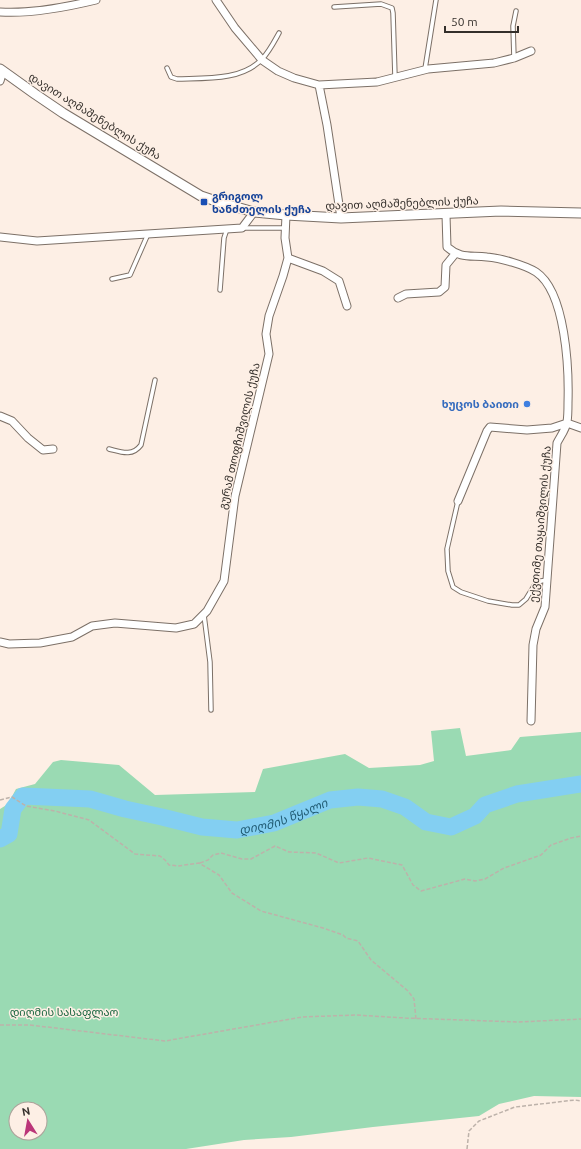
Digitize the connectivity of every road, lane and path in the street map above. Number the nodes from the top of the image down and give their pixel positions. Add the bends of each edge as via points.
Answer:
1 (96, 0) edge
2 (216, 0) edge
3 (436, 0) edge
4 (334, 7) dead end
5 (516, 11) dead end
6 (0, 12) edge
7 (278, 33) dead end
8 (531, 51) dead end
9 (514, 58) junction
10 (262, 60) junction
11 (167, 68) dead end
12 (2, 70) edge
13 (425, 70) junction
14 (395, 78) junction
15 (0, 81) edge
16 (319, 85) junction
17 (254, 212) junction
18 (581, 213) edge
19 (286, 215) junction
20 (446, 215) junction
21 (341, 218) junction
22 (242, 228) junction
23 (285, 228) junction
24 (227, 229) junction
25 (148, 233) junction
26 (0, 237) edge
27 (454, 254) junction
28 (288, 258) junction
29 (112, 279) dead end
30 (220, 290) dead end
31 (398, 298) dead end
32 (347, 306) dead end
33 (155, 380) dead end
34 (0, 416) edge
35 (567, 423) junction
36 (581, 428) edge
37 (53, 449) dead end
38 (109, 449) dead end
39 (458, 501) joint
40 (547, 580) junction
41 (204, 614) junction
42 (0, 642) edge
43 (211, 710) dead end
44 (531, 721) dead end
45 (0, 800) edge
46 (581, 836) edge
47 (199, 863) junction
48 (416, 1019) junction
49 (581, 1019) edge
50 (0, 1025) edge
51 (581, 1101) edge
52 (467, 1149) edge

1 - 6 street via 57,8
2 - 10 street
3 - 13 lane
4 - 14 lane via 382,4 392,8
5 - 9 lane via 513,26
7 - 10 lane
8 - 9 street
9 - 13 street via 494,63
10 - 11 lane via 249,69 234,74 204,78 177,79 171,77
10 - 16 street via 278,71
12 - 15 street
12 - 17 street, დავით აღმაშენებლის ქუჩა via 63,113 201,196
13 - 14 street
14 - 16 street via 377,82
16 - 21 street
17 - 19 street, დავით აღმაშენებლის ქუჩა
17 - 22 street
18 - 20 street, დავით აღმაშენებლის ქუჩა via 501,212
19 - 21 street, დავით აღმაშენებლის ქუჩა
19 - 23 street, გურამ თოფჩიშვილის ქუჩა
20 - 21 street, დავით აღმაშენებლის ქუჩა
20 - 27 street via 447,247
22 - 23 lane
22 - 24 street
23 - 28 street, გურამ თოფჩიშვილის ქუჩა
24 - 25 street
24 - 30 lane
25 - 26 street via 37,241
25 - 29 lane via 130,275
27 - 31 street via 446,265 445,287 439,292 406,294
27 - 35 street, ექვთიმე თაყაიშვილის ქუჩა via 488,257 517,264 536,272 549,286 566,342 569,378
28 - 32 street via 323,271 338,281
28 - 41 street, გურამ თოფჩიშვილის ქუჩა via 269,316 266,334 269,354 235,496 224,581
33 - 38 lane via 141,446 133,453
34 - 37 street via 12,421 43,450
35 - 36 street
35 - 39 street via 552,428 527,430 490,427
35 - 40 street, ექვთიმე თაყაიშვილის ქუჩა via 557,444
39 - 40 lane via 446,549 448,571 453,587 488,601 519,605 534,586
40 - 44 street, ექვთიმე თაყაიშვილის ქუჩა via 545,607 533,645
41 - 42 street, გურამ თოფჩიშვილის ქუჩა via 194,624 176,628 115,623 92,626 72,637 40,643
41 - 43 lane via 210,662
45 - 47 path via 12,797 26,806 89,820 136,854 160,856 169,865
46 - 47 path via 551,845 541,855 504,868 485,879 465,879 421,891 413,884 402,866 368,858 340,863 316,853 289,852 275,846 251,859 221,853
47 - 48 path via 219,875 232,893 261,911 343,934 346,938 358,941 371,960 414,999
48 - 49 path via 518,1022
48 - 50 path via 355,1015 302,1017 165,1041 30,1025
51 - 52 path via 515,1107 479,1121 469,1131

